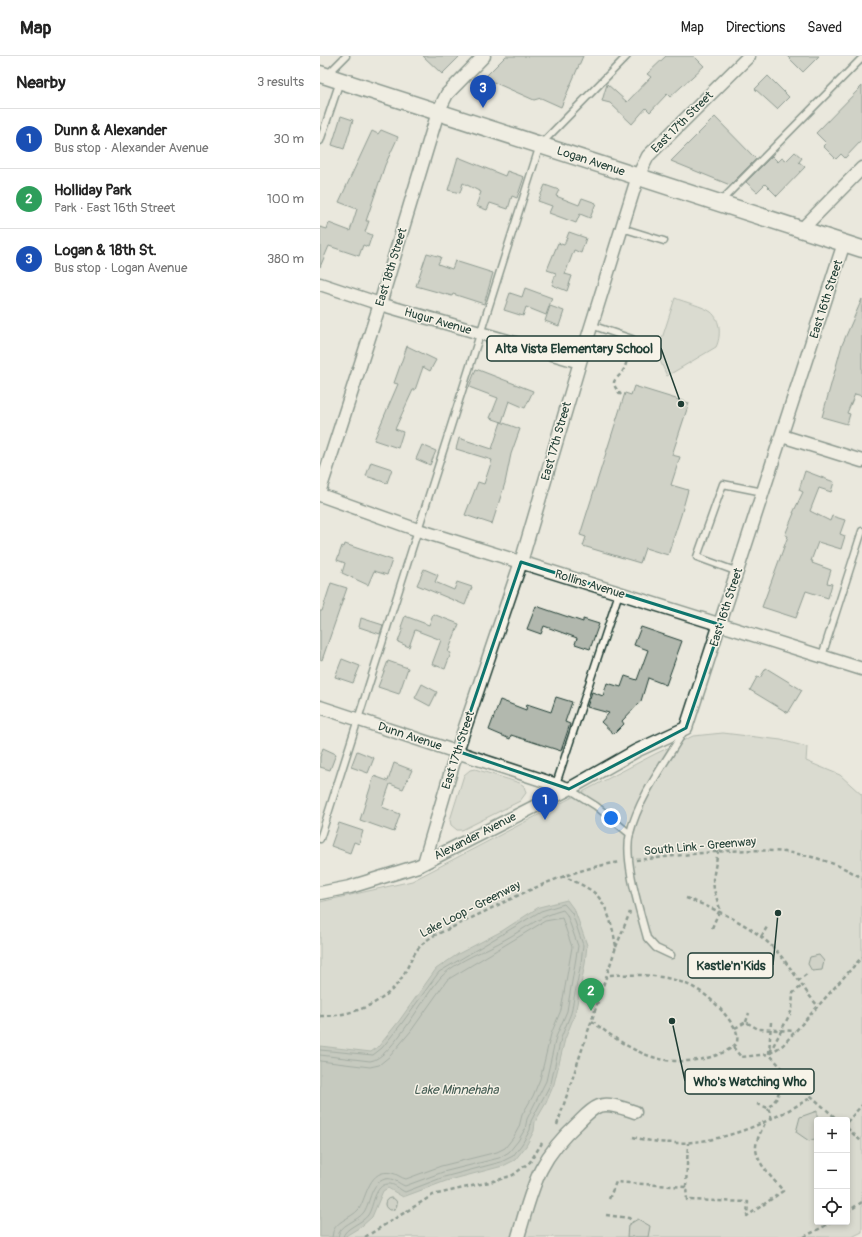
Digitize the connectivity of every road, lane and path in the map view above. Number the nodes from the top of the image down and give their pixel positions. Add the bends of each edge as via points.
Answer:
1 (346, 56) edge
2 (484, 56) edge
3 (627, 56) edge
4 (749, 56) edge
5 (862, 58) edge
6 (329, 77) edge
7 (438, 112) junction
8 (320, 141) edge
9 (540, 145) junction
10 (862, 168) edge
11 (638, 176) junction
12 (720, 203) junction
13 (622, 228) junction
14 (802, 229) junction
15 (664, 241) dead end
16 (844, 243) junction
17 (862, 249) edge
18 (320, 284) edge
19 (380, 304) junction
20 (591, 325) junction
21 (481, 333) junction
22 (632, 339) joint
23 (580, 362) junction
24 (621, 395) dead end
25 (782, 436) junction
26 (862, 461) edge
27 (320, 490) edge
28 (764, 492) junction
29 (320, 495) edge
30 (418, 530) junction
31 (862, 531) edge
32 (521, 562) junction
33 (738, 572) junction
34 (619, 593) junction
35 (720, 625) junction
36 (822, 656) junction
37 (862, 669) edge
38 (320, 707) edge
39 (359, 719) junction
40 (686, 728) junction
41 (457, 751) junction
42 (556, 784) junction
43 (569, 788) junction
44 (630, 834) junction
45 (320, 839) edge
46 (718, 851) junction
47 (629, 861) junction
48 (424, 863) junction
49 (563, 876) junction
50 (862, 878) edge
51 (320, 893) edge
52 (686, 898) dead end
53 (719, 911) junction
54 (630, 912) dead end
55 (767, 927) dead end
56 (712, 928) dead end
57 (761, 937) junction
58 (616, 947) junction
59 (671, 955) dead end
60 (862, 957) edge
61 (808, 973) dead end
62 (607, 974) junction
63 (798, 981) junction
64 (802, 986) junction
65 (818, 1006) junction
66 (749, 1013) dead end
67 (320, 1016) edge
68 (592, 1021) junction
69 (746, 1022) junction
70 (771, 1022) dead end
71 (735, 1028) junction
72 (770, 1031) junction
73 (781, 1031) junction
74 (795, 1031) junction
75 (733, 1047) junction
76 (769, 1054) junction
77 (793, 1080) junction
78 (782, 1081) junction
79 (772, 1083) dead end
80 (812, 1097) junction
81 (757, 1104) dead end
82 (862, 1105) edge
83 (768, 1108) junction
84 (635, 1112) dead end
85 (835, 1117) edge
86 (772, 1119) junction
87 (850, 1119) edge
88 (764, 1123) junction
89 (554, 1129) dead end
90 (850, 1131) edge
91 (633, 1137) dead end
92 (544, 1140) dead end
93 (862, 1142) edge
94 (688, 1143) junction
95 (686, 1187) junction
96 (609, 1199) dead end
97 (862, 1202) edge
98 (850, 1210) edge
99 (606, 1215) dead end
100 (632, 1222) dead end
101 (826, 1225) edge
102 (365, 1237) edge
103 (518, 1237) edge
104 (804, 1237) edge

1 - 6 lane
2 - 7 street, East 18th Street via 447,94
3 - 9 lane
4 - 11 street, East 17th Street via 648,156
5 - 12 lane
6 - 7 street, Logan Avenue
6 - 8 lane
7 - 9 street, Logan Avenue
7 - 19 street, East 18th Street
9 - 11 street, Logan Avenue
9 - 21 lane
10 - 14 street
11 - 12 street, Logan Avenue
11 - 13 street, East 17th Street
12 - 14 street, Logan Avenue
13 - 15 lane
13 - 20 street, East 17th Street
14 - 16 street, Logan Avenue
16 - 17 street, Logan Avenue
16 - 25 street, East 16th Street
18 - 19 street, Hugur Avenue
19 - 21 street, Hugur Avenue
19 - 27 street, East 18th Street
20 - 22 lane
20 - 23 street, East 17th Street
21 - 23 street, Hugur Avenue
21 - 30 lane
22 - 24 path via 623,371 614,382
23 - 32 street, East 17th Street
25 - 26 street
25 - 28 street, East 16th Street
28 - 33 street, East 16th Street
28 - 33 lane via 723,484 697,558
29 - 30 street, Rollins Avenue
30 - 32 street, Rollins Avenue
30 - 39 lane
31 - 36 lane
32 - 34 street, Rollins Avenue
32 - 41 street, East 17th Street
33 - 35 street, East 16th Street
34 - 35 street, Rollins Avenue
34 - 42 lane
35 - 36 street, Rollins Avenue
35 - 40 street, East 16th Street
36 - 37 street, Rollins Avenue
38 - 39 street, Dunn Avenue
39 - 41 street, Dunn Avenue
39 - 45 lane
40 - 43 street, Alexander Avenue via 636,751
40 - 44 lane, East 16th Street via 650,789
41 - 42 street, Dunn Avenue
41 - 48 street, East 17th Street
42 - 43 street, Dunn Avenue
43 - 44 lane
43 - 48 street, Alexander Avenue
44 - 47 lane, East 16th Street
46 - 47 path, South Link - Greenway
46 - 50 path, South Link - Greenway via 781,850 845,867
46 - 53 path via 713,879
47 - 49 path, Lake Loop - Greenway via 594,866
47 - 59 lane, East 16th Street via 647,938 656,948
48 - 51 street, Alexander Avenue via 350,887
49 - 58 path via 590,889 599,898 612,928
49 - 67 path, Lake Loop - Greenway via 528,889 428,939 415,951 398,982 382,998 350,1013
52 - 53 path
53 - 56 path
53 - 57 path via 740,921
54 - 58 path
55 - 57 path
57 - 63 path via 787,963
58 - 62 path
60 - 65 path
61 - 63 path
62 - 68 path
62 - 71 path via 647,974 675,979 710,999
63 - 64 path
64 - 65 path
64 - 73 path via 793,993 792,1010
65 - 74 path
66 - 69 path
68 - 75 path via 628,1048 671,1062 706,1058
68 - 89 path
69 - 71 path
69 - 72 path via 758,1029
70 - 72 path
71 - 75 path via 738,1037
72 - 73 path
72 - 76 path
73 - 74 path
73 - 76 path
74 - 76 path via 783,1045
75 - 76 path via 740,1057
76 - 77 path
77 - 78 path
77 - 80 path
78 - 79 path
78 - 83 path via 777,1098
80 - 85 path
80 - 86 path
81 - 83 path
82 - 87 path
83 - 86 path
84 - 103 street via 609,1105 599,1106 561,1138 547,1155 536,1178
86 - 88 path
88 - 94 path via 722,1137
88 - 95 path via 756,1146 757,1153 783,1191 748,1216 748,1202 686,1200
90 - 93 path
91 - 94 path via 651,1141
92 - 102 path via 530,1162 513,1174 433,1195
94 - 95 path
95 - 96 path via 616,1182
97 - 98 path
99 - 100 path via 629,1218
101 - 104 path

